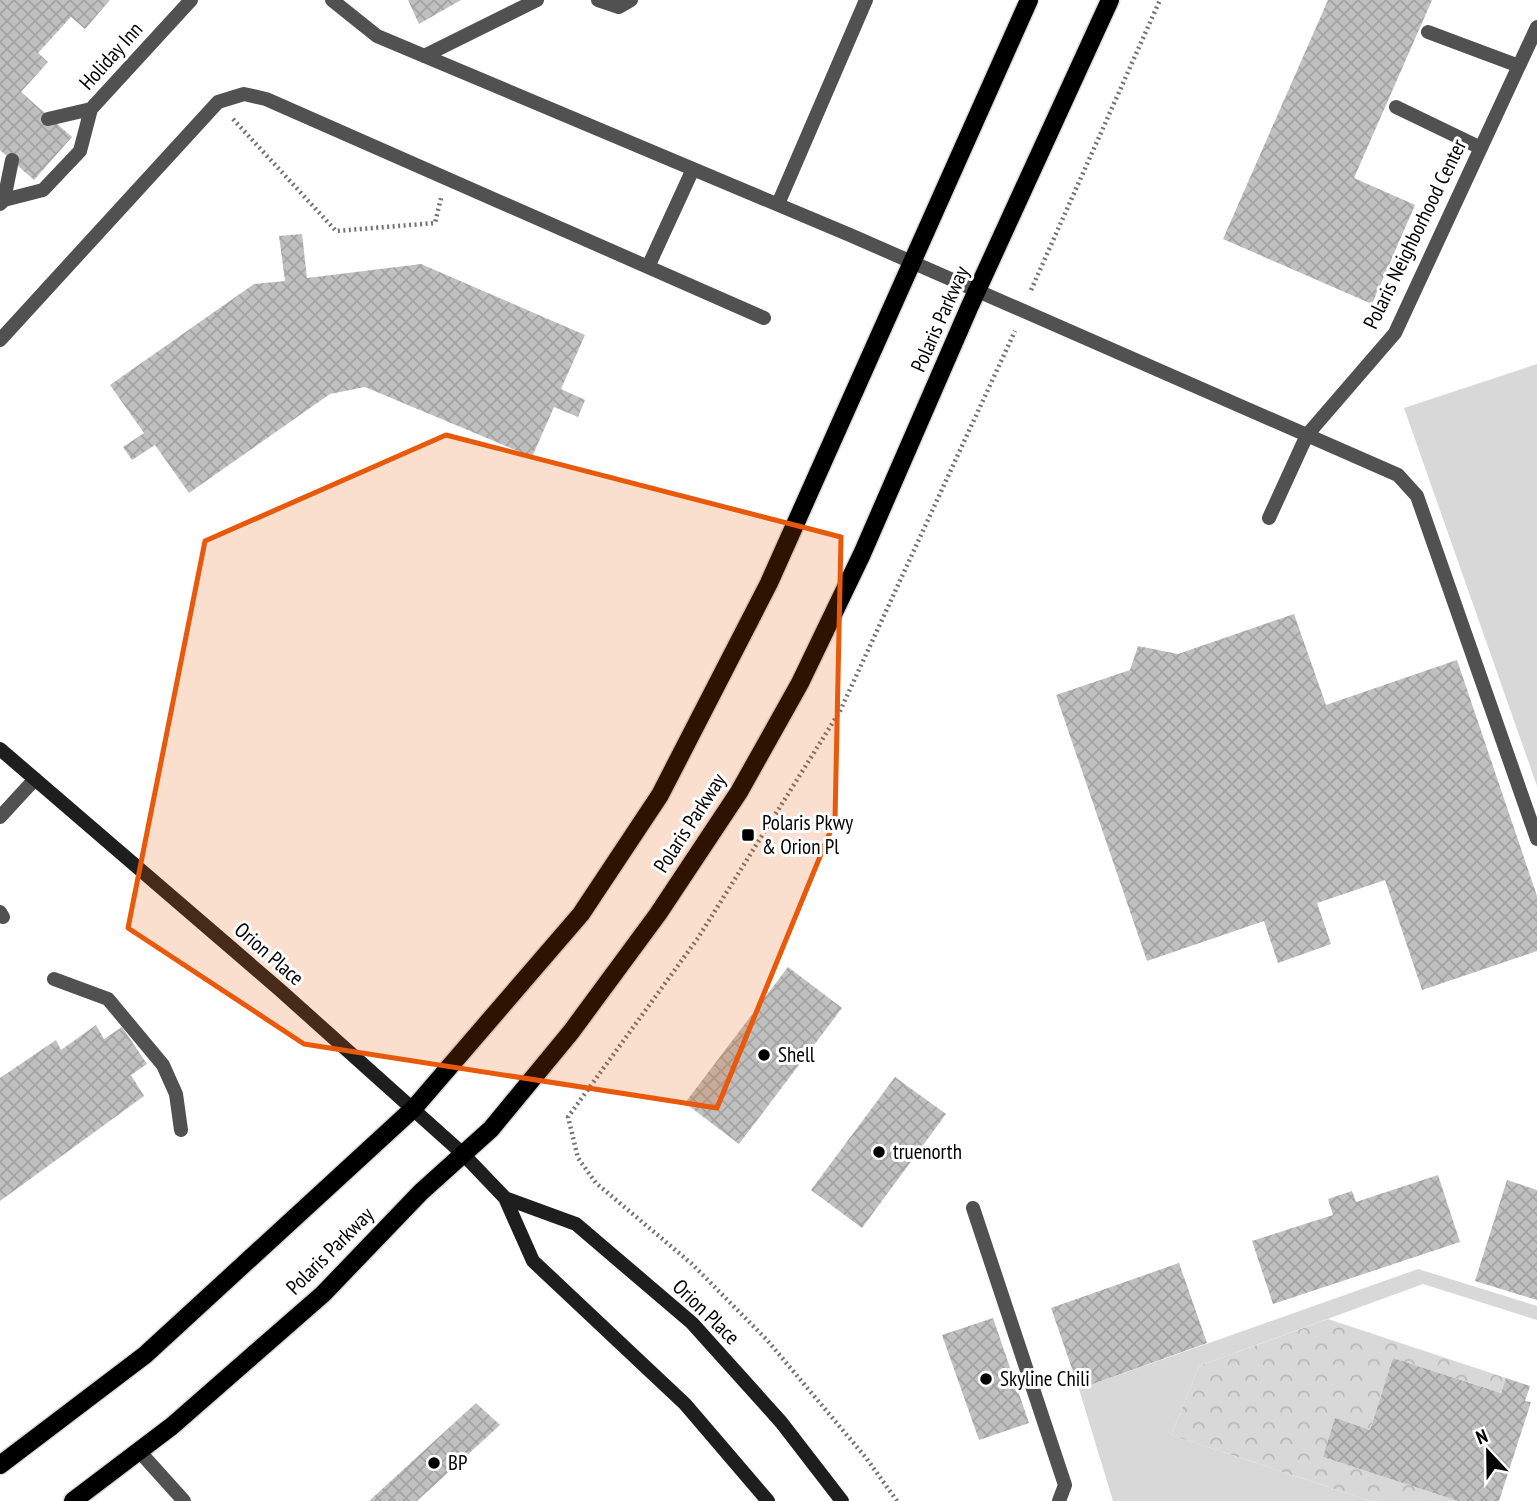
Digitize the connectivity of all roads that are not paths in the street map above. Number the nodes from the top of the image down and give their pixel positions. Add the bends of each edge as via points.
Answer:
1 (191, 0) edge
2 (332, 0) edge
3 (537, 0) edge
4 (598, 0) edge
5 (631, 0) edge
6 (866, 0) edge
7 (1030, 0) edge
8 (1110, 0) edge
9 (1537, 27) edge
10 (1428, 32) dead end
11 (424, 56) junction
12 (1519, 66) junction
13 (1396, 107) dead end
14 (91, 109) junction
15 (48, 119) dead end
16 (1481, 148) junction
17 (12, 160) dead end
18 (693, 169) junction
19 (2, 202) edge
20 (778, 204) junction
21 (913, 262) junction
22 (648, 267) junction
23 (977, 291) junction
24 (764, 318) dead end
25 (0, 340) edge
26 (1307, 435) junction
27 (1269, 519) dead end
28 (0, 749) edge
29 (35, 779) junction
30 (0, 817) edge
31 (1537, 839) edge
32 (54, 979) dead end
33 (414, 1108) junction
34 (181, 1130) dead end
35 (463, 1154) junction
36 (505, 1198) junction
37 (973, 1208) dead end
38 (139, 1451) junction
39 (0, 1465) edge
40 (73, 1501) edge
41 (184, 1501) edge
42 (768, 1501) edge
43 (842, 1501) edge
44 (1059, 1501) edge

1 - 14 street, Holiday Inn
2 - 11 street via 377,36
3 - 11 street
4 - 5 street via 619,7
6 - 20 street
7 - 21 main road, Polaris Parkway
8 - 23 main road, Polaris Parkway
9 - 12 street, Polaris Neighborhood Center
10 - 12 street
11 - 18 street
12 - 16 street, Polaris Neighborhood Center
13 - 16 street
14 - 15 street, Holiday Inn
14 - 19 street, Holiday Inn via 80,151 43,190
16 - 26 street, Polaris Neighborhood Center via 1395,333
17 - 19 street, Holiday Inn
18 - 20 street
18 - 22 street
20 - 21 street
21 - 23 street
21 - 33 main road, Polaris Parkway via 769,583 660,795 581,914
22 - 24 street
22 - 25 street via 266,99 244,94 218,102
23 - 26 street
23 - 35 main road, Polaris Parkway via 862,554 800,683 739,792 658,914 571,1032 491,1129
26 - 27 street, Polaris Neighborhood Center
26 - 31 street via 1398,475 1417,496
28 - 29 main road, Orion Place
29 - 30 street
29 - 33 main road, Orion Place
32 - 34 street via 108,999 163,1065 176,1094
33 - 35 main road, Orion Place
33 - 39 main road, Polaris Parkway via 145,1355
35 - 36 main road, Orion Place
35 - 38 main road, Polaris Parkway via 323,1294
36 - 42 main road, Orion Place via 533,1261 685,1404
36 - 43 main road, Orion Place via 576,1224 692,1323 781,1422
37 - 44 street via 1065,1485
38 - 40 main road, Polaris Parkway
38 - 41 street

